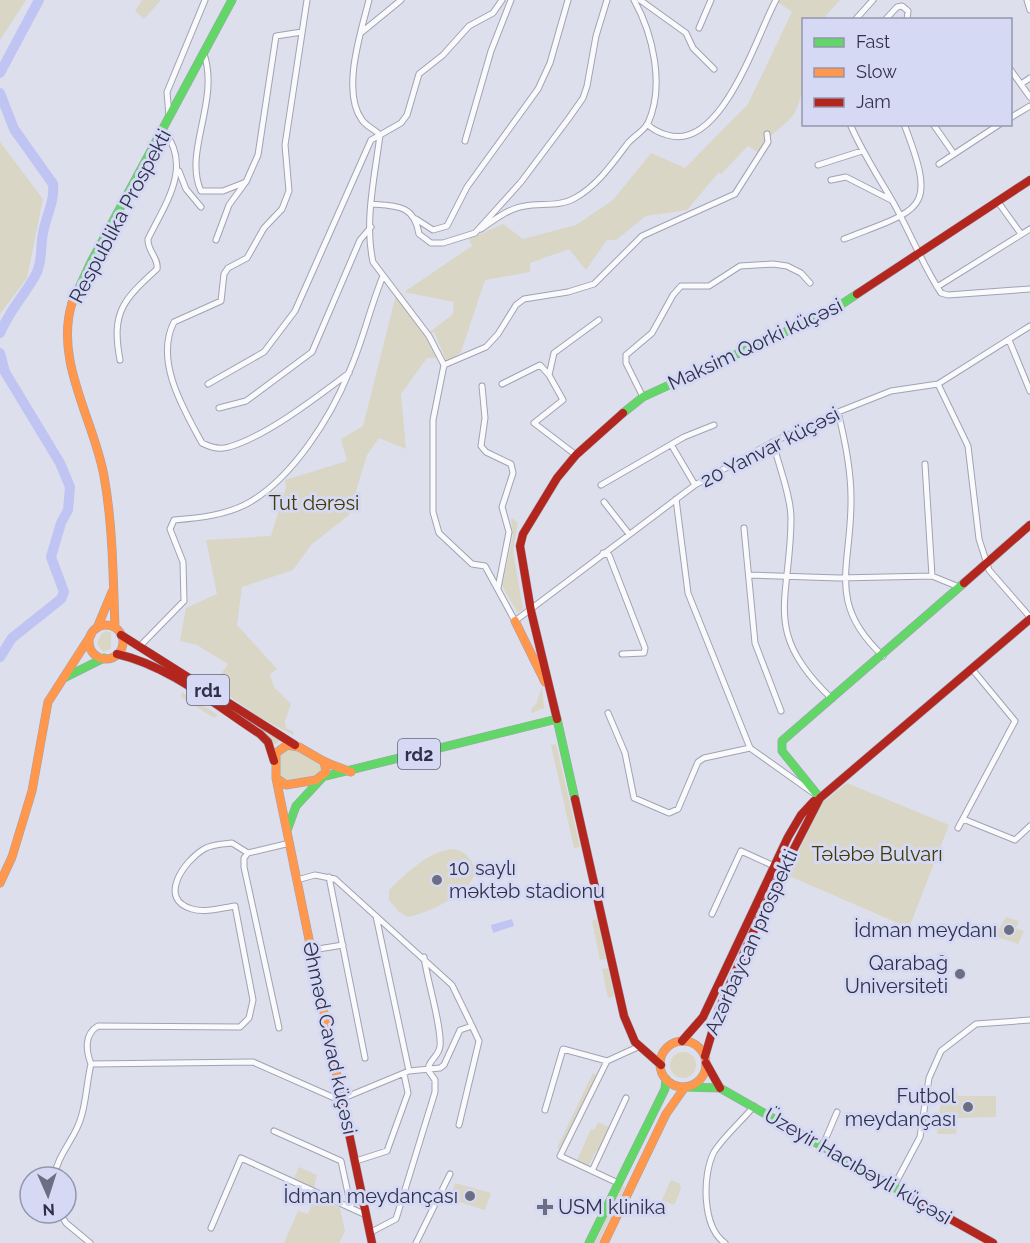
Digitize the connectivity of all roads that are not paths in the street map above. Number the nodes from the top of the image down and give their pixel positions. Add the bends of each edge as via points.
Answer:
1 (205, 0) edge
2 (232, 0) edge
3 (308, 0) edge
4 (369, 0) edge
5 (400, 0) edge
6 (502, 0) edge
7 (511, 0) edge
8 (568, 0) edge
9 (607, 0) edge
10 (634, 0) edge
11 (640, 0) edge
12 (711, 0) edge
13 (776, 0) edge
14 (873, 0) edge
15 (1027, 0) edge
16 (1030, 10) edge
17 (857, 18) edge
18 (887, 18) edge
19 (907, 18) edge
20 (699, 28) dead end
21 (302, 32) junction
22 (361, 33) junction
23 (204, 53) junction
24 (714, 69) dead end
25 (1012, 70) edge
26 (1030, 78) edge
27 (1021, 84) junction
28 (1030, 97) edge
29 (1030, 106) edge
30 (1012, 117) edge
31 (170, 120) junction
32 (647, 124) junction
33 (851, 126) edge
34 (905, 126) edge
35 (934, 126) edge
36 (997, 126) edge
37 (164, 131) junction
38 (767, 134) dead end
39 (380, 135) junction
40 (465, 141) dead end
41 (862, 151) junction
42 (954, 154) junction
43 (939, 164) dead end
44 (818, 165) dead end
45 (178, 170) junction
46 (831, 180) dead end
47 (1030, 180) edge
48 (246, 182) junction
49 (892, 201) junction
50 (998, 202) junction
51 (372, 204) junction
52 (201, 207) dead end
53 (901, 217) junction
54 (416, 219) junction
55 (371, 227) junction
56 (1030, 229) edge
57 (475, 233) junction
58 (1021, 234) junction
59 (844, 239) dead end
60 (216, 240) dead end
61 (919, 255) junction
62 (384, 276) junction
63 (810, 283) dead end
64 (938, 287) junction
65 (1030, 289) edge
66 (599, 320) dead end
67 (1030, 326) edge
68 (1009, 340) junction
69 (120, 360) dead end
70 (444, 364) junction
71 (349, 373) junction
72 (549, 375) junction
73 (208, 384) dead end
74 (502, 384) dead end
75 (938, 384) junction
76 (482, 386) dead end
77 (1030, 391) edge
78 (643, 397) junction
79 (219, 408) dead end
80 (838, 412) junction
81 (714, 425) dead end
82 (773, 442) junction
83 (672, 446) junction
84 (576, 455) junction
85 (925, 464) dead end
86 (601, 485) dead end
87 (695, 485) junction
88 (676, 499) junction
89 (604, 502) dead end
90 (1030, 525) edge
91 (744, 528) dead end
92 (629, 534) junction
93 (603, 554) junction
94 (987, 563) junction
95 (749, 575) junction
96 (932, 576) junction
97 (785, 577) junction
98 (845, 578) junction
99 (114, 586) junction
100 (959, 587) junction
101 (498, 588) junction
102 (531, 611) junction
103 (1030, 618) edge
104 (515, 621) junction
105 (115, 627) junction
106 (94, 631) junction
107 (122, 635) junction
108 (141, 645) junction
109 (117, 654) junction
110 (622, 654) dead end
111 (883, 656) junction
112 (104, 658) junction
113 (972, 669) junction
114 (63, 679) junction
115 (551, 693) junction
116 (832, 699) junction
117 (781, 711) dead end
118 (608, 713) dead end
119 (556, 719) junction
120 (295, 745) junction
121 (750, 748) junction
122 (274, 761) junction
123 (324, 761) junction
124 (351, 772) junction
125 (322, 777) junction
126 (276, 778) junction
127 (820, 798) junction
128 (963, 819) junction
129 (1030, 826) edge
130 (958, 828) dead end
131 (287, 833) junction
132 (290, 843) junction
133 (248, 852) junction
134 (774, 866) junction
135 (329, 877) junction
136 (297, 880) junction
137 (0, 883) edge
138 (760, 893) junction
139 (769, 897) junction
140 (712, 914) dead end
141 (376, 916) junction
142 (343, 945) junction
143 (312, 950) junction
144 (424, 957) junction
145 (1030, 1020) edge
146 (472, 1026) junction
147 (279, 1028) dead end
148 (682, 1041) junction
149 (643, 1049) junction
150 (664, 1051) junction
151 (365, 1058) dead end
152 (706, 1059) junction
153 (607, 1061) junction
154 (91, 1065) junction
155 (661, 1065) junction
156 (428, 1070) junction
157 (406, 1073) junction
158 (666, 1079) junction
159 (685, 1087) junction
160 (720, 1088) junction
161 (344, 1098) junction
162 (626, 1098) dead end
163 (754, 1106) junction
164 (545, 1110) dead end
165 (837, 1112) dead end
166 (459, 1125) dead end
167 (274, 1131) dead end
168 (823, 1145) junction
169 (356, 1161) junction
170 (57, 1165) edge
171 (592, 1171) junction
172 (450, 1174) dead end
173 (618, 1183) junction
174 (894, 1186) junction
175 (351, 1207) junction
176 (366, 1215) junction
177 (68, 1225) edge
178 (211, 1228) dead end
179 (372, 1231) dead end
180 (90, 1243) edge
181 (372, 1243) edge
182 (416, 1243) edge
183 (589, 1243) edge
184 (604, 1243) edge
185 (725, 1243) edge
186 (993, 1243) edge

1 - 31 street via 167,92
2 - 23 main road, Respublika Prospekti
3 - 21 street
4 - 22 street
5 - 22 street
6 - 39 street via 493,14 469,26 419,74 407,115
7 - 40 street via 491,51
8 - 54 street via 550,63 538,89 467,187 447,226 433,230
9 - 57 street via 583,98 521,182
10 - 32 street via 654,50 654,95
11 - 24 street via 686,33 693,48
12 - 20 street
13 - 32 street via 741,79 701,128 676,137 655,131
14 - 17 street
15 - 16 street
18 - 19 street via 902,6 908,11
21 - 48 street via 276,36 258,155
21 - 71 street via 285,145 289,191 282,208 264,228 247,258 224,274 221,301 174,322 167,345 172,381 193,427 202,444 217,448 229,448 276,423
22 - 39 street via 354,70 354,99 362,121
23 - 31 main road, Respublika Prospekti
23 - 48 street via 210,76 196,163 199,186 201,191 214,193
25 - 27 street
26 - 27 street
27 - 28 street
29 - 30 street
31 - 37 main road, Respublika Prospekti
32 - 57 street via 605,173 574,199 523,206
33 - 41 street
34 - 53 street via 922,177 915,208
35 - 42 street
36 - 42 street
37 - 45 street via 174,146
37 - 99 main road, Respublika Prospekti via 91,262 68,322 71,363 97,441 104,476
38 - 70 street via 768,142 735,194 642,236 594,284 524,299 516,304 492,340 475,352
39 - 51 street
39 - 73 street via 371,140 295,311 264,352
41 - 44 street
41 - 49 street
42 - 43 street
45 - 52 street via 186,189
45 - 69 street via 177,181 148,239 157,269 138,284 118,318
46 - 49 street via 846,177
47 - 50 main road, Maksim Qorki küçəsi
48 - 60 street via 229,205
49 - 53 street
50 - 58 street
50 - 61 main road, Maksim Qorki küçəsi
51 - 54 street via 397,207
51 - 55 street
53 - 59 street
53 - 61 street
54 - 57 street via 419,234 431,243
55 - 62 street via 373,262
55 - 79 street via 360,240 312,352 246,401
56 - 58 street
58 - 64 street
61 - 64 street
61 - 78 main road, Maksim Qorki küçəsi via 833,310
62 - 70 street via 429,336
62 - 71 street
63 - 78 street via 801,273 773,264 740,266 709,286 681,286 652,333 626,355 626,363
64 - 65 street via 948,295
66 - 72 street via 554,353
67 - 68 street, 20 Yanvar küçəsi
68 - 75 street, 20 Yanvar küçəsi
68 - 77 street
70 - 101 street via 434,420 433,512 439,533 472,564 485,566
71 - 108 street via 319,430 268,489 249,503 230,510 171,523 184,571 184,601
72 - 74 street via 540,365
72 - 84 street via 563,400 534,423
75 - 80 street, 20 Yanvar küçəsi via 891,391
75 - 94 street via 968,446 979,539
76 - 101 street via 485,418 481,446 486,453 510,464 513,473 502,507 509,532
78 - 84 main road, Maksim Qorki küçəsi
80 - 82 street, 20 Yanvar küçəsi
80 - 98 street via 852,496
81 - 83 street
82 - 87 street, 20 Yanvar küçəsi
82 - 97 street via 791,516
83 - 86 street
83 - 87 street
84 - 102 main road, Maksim Qorki küçəsi via 523,534 520,546
85 - 96 street
87 - 88 street, 20 Yanvar küçəsi
88 - 92 street, 20 Yanvar küçəsi
88 - 121 street via 688,593
89 - 92 street
90 - 94 main road
91 - 95 street
92 - 93 street, 20 Yanvar küçəsi
93 - 102 street, 20 Yanvar küçəsi
93 - 110 street via 609,555 645,648 644,653
94 - 100 main road
94 - 103 street
95 - 97 street
95 - 117 street via 755,643
96 - 98 street
96 - 100 street
97 - 98 street
97 - 116 street via 784,628 794,652
98 - 111 street via 853,621
99 - 105 main road, Respublika Prospekti
99 - 106 main road via 104,616
100 - 111 main road
101 - 104 street
102 - 104 street, 20 Yanvar küçəsi
102 - 115 main road
103 - 113 main road, Azərbaycan prospekti
104 - 115 main road
105 - 106 main road via 106,625
105 - 107 main road
106 - 112 main road via 92,650
106 - 114 main road
107 - 108 main road, rd1
107 - 109 main road via 123,645
108 - 120 main road, rd1
109 - 112 main road
109 - 122 main road, rd1 via 154,666 260,734 268,742
111 - 116 main road
112 - 114 main road
113 - 127 main road, Azərbaycan prospekti
113 - 128 street via 1015,722
114 - 137 main road via 46,708 33,791
115 - 119 main road
116 - 127 main road via 781,746
118 - 121 street via 624,750 634,798 669,813 678,809 698,762
119 - 124 main road, rd2
119 - 149 main road via 624,1016 629,1033
120 - 122 main road via 281,747
120 - 123 main road
121 - 127 street
122 - 126 main road
123 - 124 main road
123 - 125 main road via 326,772
124 - 125 main road
125 - 126 main road via 290,785
125 - 131 main road via 291,811
126 - 131 main road, Əhməd Cavad küçəsi
127 - 134 main road, Azərbaycan prospekti via 801,815
127 - 139 main road, Azərbaycan prospekti
128 - 129 street via 1015,840
128 - 130 street
131 - 132 main road, Əhməd Cavad küçəsi
132 - 133 street
132 - 136 main road, Əhməd Cavad küçəsi
133 - 147 street via 244,867
133 - 154 street via 232,843 204,848 177,877 174,888 181,905 194,910 235,906 253,1000 249,1018 240,1027 102,1024 88,1036
134 - 138 main road, Azərbaycan prospekti
134 - 140 street via 741,851
135 - 136 street via 315,875
135 - 141 street
135 - 142 street
136 - 143 main road, Əhməd Cavad küçəsi
138 - 139 main road
138 - 148 main road, Azərbaycan prospekti via 703,1017
139 - 152 main road, Azərbaycan prospekti via 715,1020
141 - 144 street
141 - 157 street
142 - 143 street
142 - 151 street
143 - 161 main road, Əhməd Cavad küçəsi
144 - 146 street via 452,985
144 - 156 street via 440,1045
145 - 174 street via 976,1024 941,1051 929,1078 920,1137
146 - 156 street via 460,1030 444,1065
146 - 166 street via 479,1041
148 - 150 main road
148 - 152 main road via 696,1045
149 - 150 main road
149 - 153 street
149 - 155 main road
150 - 155 main road
152 - 159 main road via 706,1070 698,1081
152 - 160 main road
153 - 164 street via 563,1049
153 - 171 street via 560,1156
154 - 161 street via 253,1062 339,1100
154 - 170 street via 79,1121
155 - 158 main road
156 - 157 street
156 - 179 street via 435,1080 435,1092 396,1219
157 - 161 street
157 - 169 street via 408,1093 387,1151
158 - 159 main road
158 - 173 main road via 665,1089
159 - 160 main road
159 - 184 main road via 666,1114
160 - 163 main road, Üzeyir Hacıbəyli küçəsi
161 - 169 main road, Əhməd Cavad küçəsi
162 - 171 street
163 - 168 main road, Üzeyir Hacıbəyli küçəsi
163 - 185 street, Üzeyir Hacıbəyli küçəsi via 714,1153 705,1195 715,1237
165 - 168 street
167 - 175 street via 341,1161
168 - 174 main road, Üzeyir Hacıbəyli küçəsi
169 - 176 main road, Əhməd Cavad küçəsi
171 - 173 street
172 - 182 street
173 - 183 main road
174 - 186 main road, Üzeyir Hacıbəyli küçəsi
175 - 176 street
175 - 178 street via 241,1158
176 - 181 main road, Əhməd Cavad küçəsi
177 - 180 street

